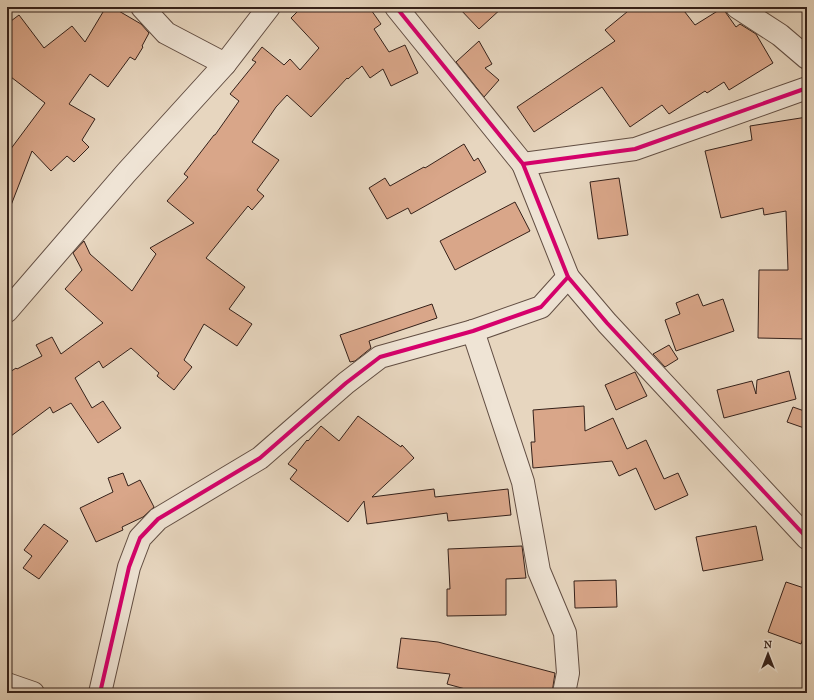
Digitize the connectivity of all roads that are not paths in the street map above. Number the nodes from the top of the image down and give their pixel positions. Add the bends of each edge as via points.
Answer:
1 (142, 7) edge
2 (269, 7) edge
3 (396, 7) edge
4 (737, 7) edge
5 (807, 58) edge
6 (225, 64) junction
7 (807, 88) edge
8 (523, 164) junction
9 (568, 277) junction
10 (7, 311) edge
11 (473, 331) junction
12 (807, 538) edge
13 (7, 684) edge
14 (33, 693) edge
15 (100, 693) edge
16 (564, 693) edge

1 - 6 street via 166,33
2 - 6 street
3 - 8 street
4 - 5 street
6 - 10 street via 126,173
7 - 8 street via 635,149
8 - 9 street
9 - 11 street via 541,308
9 - 12 street via 607,323
11 - 15 street via 380,357 346,383 260,458 158,519 140,538 129,567
11 - 16 street via 523,482 539,571 565,633 568,673
13 - 14 street

